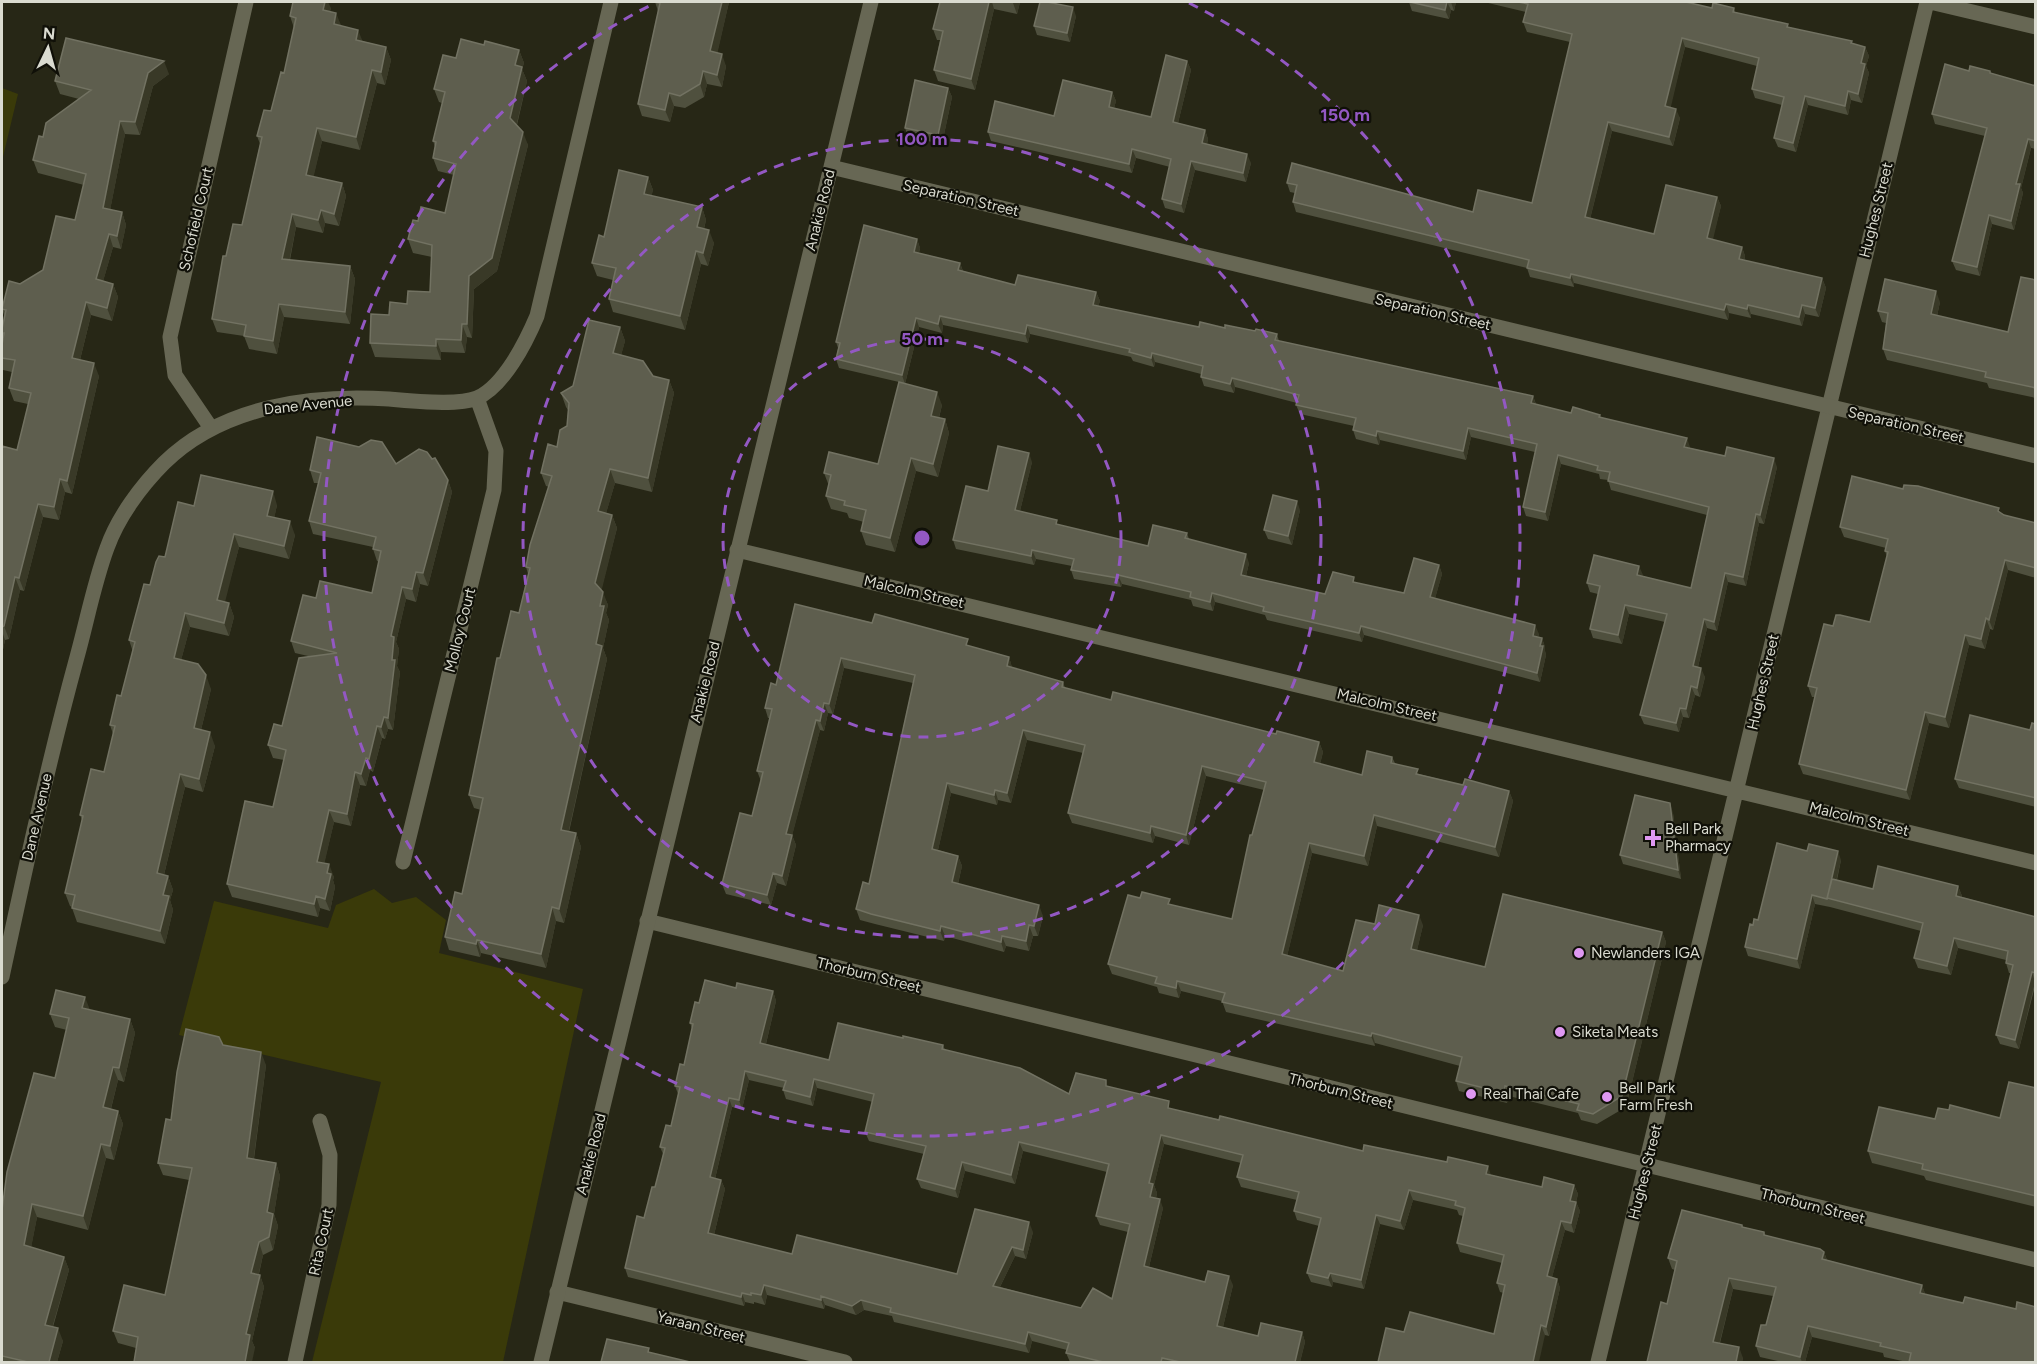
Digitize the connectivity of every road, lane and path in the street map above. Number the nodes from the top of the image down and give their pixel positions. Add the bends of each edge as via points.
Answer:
1 (246, 2) edge
2 (611, 2) edge
3 (871, 2) edge
4 (1929, 2) edge
5 (2036, 27) edge
6 (831, 167) junction
7 (477, 398) junction
8 (1828, 406) junction
9 (211, 428) junction
10 (2036, 456) edge
11 (737, 550) junction
12 (1737, 789) junction
13 (403, 862) dead end
14 (2036, 863) edge
15 (647, 921) junction
16 (2, 977) edge
17 (320, 1121) dead end
18 (1647, 1166) junction
19 (2036, 1260) edge
20 (557, 1292) junction
21 (295, 1362) edge
22 (541, 1362) edge
23 (845, 1362) edge
24 (1598, 1362) edge

1 - 9 street, Schofield Court via 170,337 175,375
2 - 7 street via 537,316 523,347 502,377
3 - 6 street, Anakie Road
4 - 5 street
4 - 8 street, Hughes Street
6 - 8 street, Separation Street
6 - 11 street, Anakie Road
7 - 9 street, Dane Avenue via 436,402 372,398 302,402 254,411
7 - 13 street, Molloy Court via 496,451 494,490
8 - 10 street, Separation Street
8 - 12 street, Hughes Street
9 - 16 street, Dane Avenue via 187,442 163,465 128,508 107,547 42,789
11 - 12 street, Malcolm Street
11 - 15 street, Anakie Road
12 - 14 street, Malcolm Street
12 - 18 street, Hughes Street
15 - 18 street, Thorburn Street
15 - 20 street, Anakie Road
17 - 21 street, Rita Court via 330,1155 329,1205
18 - 19 street, Thorburn Street
18 - 24 street, Hughes Street
20 - 22 street, Anakie Road
20 - 23 street, Yaraan Street

